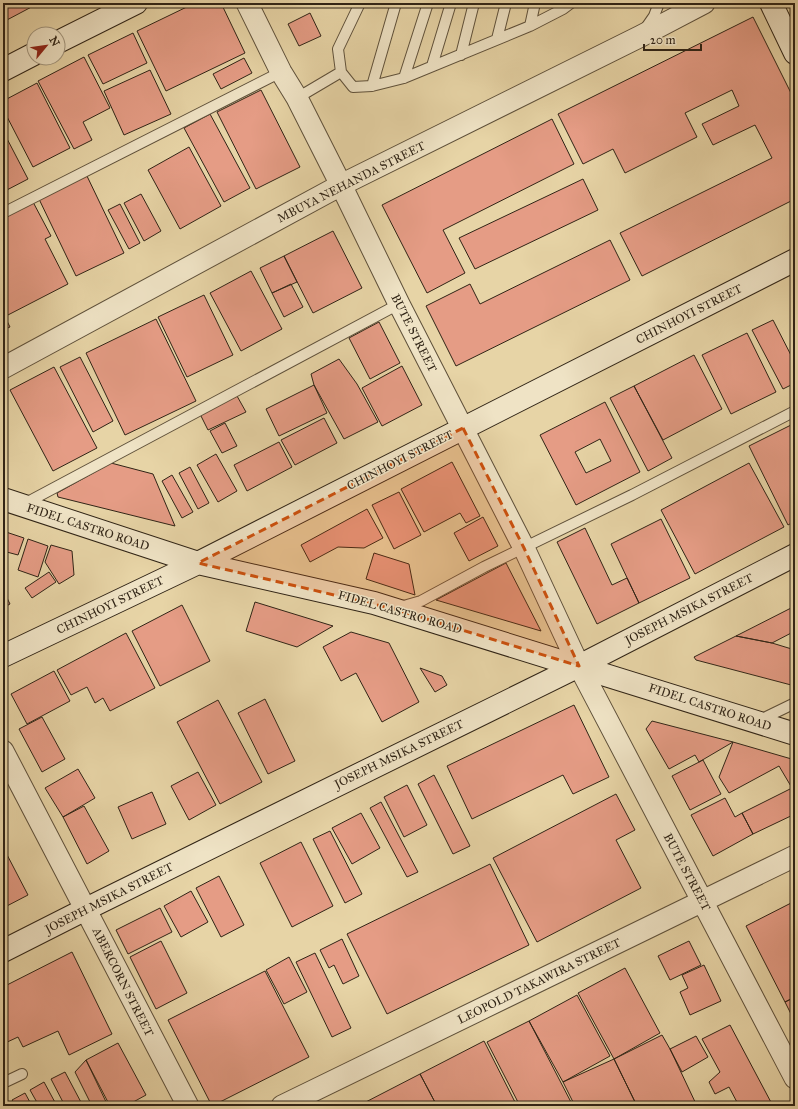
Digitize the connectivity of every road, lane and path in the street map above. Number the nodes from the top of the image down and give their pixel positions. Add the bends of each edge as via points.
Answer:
1 (136, 3) edge
2 (247, 3) edge
3 (360, 3) edge
4 (396, 3) edge
5 (428, 3) edge
6 (451, 3) edge
7 (474, 3) edge
8 (506, 3) edge
9 (535, 3) edge
10 (659, 3) edge
11 (704, 3) edge
12 (771, 3) edge
13 (567, 5) edge
14 (682, 9) edge
15 (530, 26) junction
16 (641, 36) junction
17 (66, 38) edge
18 (498, 39) junction
19 (795, 53) edge
20 (461, 55) junction
21 (26, 58) edge
22 (432, 66) junction
23 (3, 70) edge
24 (281, 72) junction
25 (341, 72) junction
26 (404, 78) junction
27 (372, 86) junction
28 (297, 98) junction
29 (342, 185) junction
30 (3, 213) edge
31 (795, 260) edge
32 (399, 304) junction
33 (3, 368) edge
34 (795, 411) edge
35 (463, 428) junction
36 (12, 502) edge
37 (524, 548) junction
38 (795, 555) edge
39 (198, 563) junction
40 (394, 609) junction
41 (3, 656) edge
42 (579, 666) junction
43 (795, 703) edge
44 (756, 722) junction
45 (795, 734) edge
46 (3, 751) edge
47 (795, 856) edge
48 (702, 901) junction
49 (86, 909) junction
50 (3, 951) edge
51 (22, 1074) dead end
52 (795, 1078) edge
53 (3, 1083) edge
54 (188, 1106) edge
55 (282, 1106) edge

1 - 17 street
2 - 24 street, BUTE STREET
3 - 25 lane via 338,49
4 - 27 lane
5 - 26 lane
6 - 22 lane
7 - 20 lane
8 - 18 lane
9 - 15 lane
10 - 16 lane
11 - 14 street, MBUYA NEHANDA STREET
12 - 19 street
13 - 15 lane
14 - 16 street, MBUYA NEHANDA STREET
15 - 18 lane
16 - 29 street, MBUYA NEHANDA STREET
18 - 20 lane
20 - 22 lane
21 - 23 street
22 - 26 lane
24 - 28 street, BUTE STREET
24 - 30 lane
25 - 27 lane via 353,87
25 - 28 lane
26 - 27 lane
28 - 29 street, BUTE STREET
29 - 32 street, BUTE STREET
29 - 33 street, MBUYA NEHANDA STREET
31 - 35 street, CHINHOYI STREET
32 - 35 street, BUTE STREET
32 - 36 lane
34 - 37 lane
35 - 37 street, BUTE STREET
35 - 39 street, CHINHOYI STREET
36 - 39 street, FIDEL CASTRO ROAD
37 - 40 lane via 421,601
37 - 42 street, BUTE STREET
38 - 42 street, JOSEPH MSIKA STREET
39 - 40 street, FIDEL CASTRO ROAD
39 - 41 street, CHINHOYI STREET
40 - 42 street, FIDEL CASTRO ROAD
42 - 44 street, FIDEL CASTRO ROAD
42 - 48 street, BUTE STREET
42 - 49 street, JOSEPH MSIKA STREET
43 - 44 lane
44 - 45 street, FIDEL CASTRO ROAD
46 - 49 street, ABERCORN STREET
47 - 48 street, LEOPOLD TAKAWIRA STREET
48 - 52 street, BUTE STREET
48 - 55 street, LEOPOLD TAKAWIRA STREET
49 - 50 street, JOSEPH MSIKA STREET
49 - 54 street, ABERCORN STREET
51 - 53 lane

